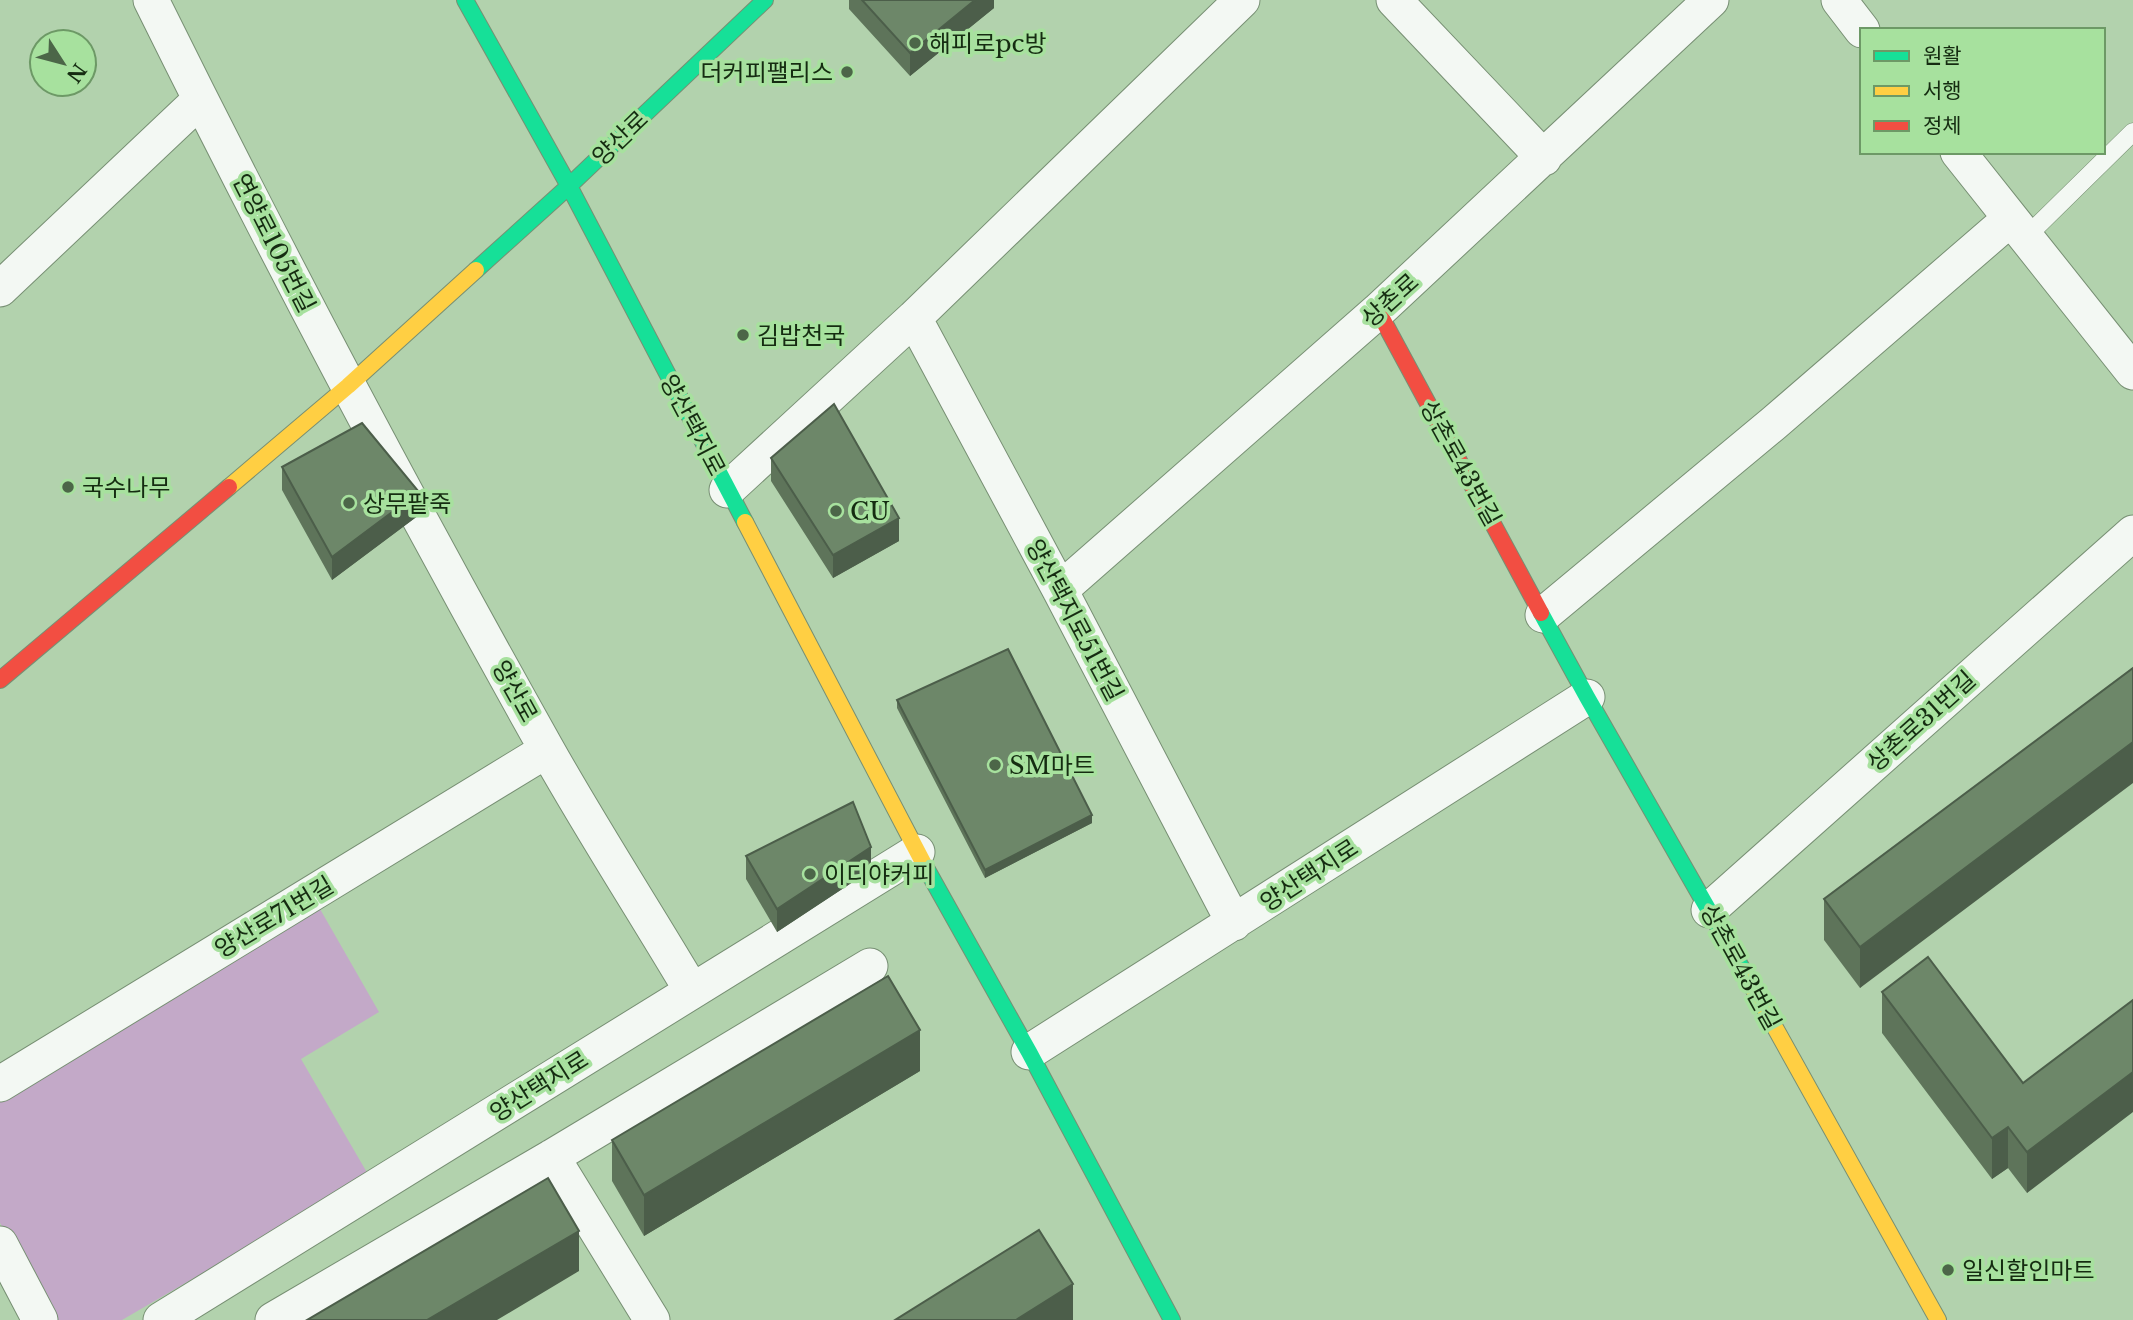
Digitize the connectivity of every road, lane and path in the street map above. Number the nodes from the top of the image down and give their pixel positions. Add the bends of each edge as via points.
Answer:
1 (151, 0) edge
2 (465, 0) edge
3 (765, 0) edge
4 (1242, 0) edge
5 (1394, 0) edge
6 (1711, 0) edge
7 (1839, 0) edge
8 (1860, 28) edge
9 (200, 100) junction
10 (2133, 132) edge
11 (1960, 154) edge
12 (1544, 158) junction
13 (569, 187) junction
14 (2017, 229) junction
15 (0, 289) edge
16 (1378, 311) junction
17 (914, 318) junction
18 (2133, 372) edge
19 (348, 386) junction
20 (727, 489) junction
21 (2133, 533) edge
22 (1060, 590) junction
23 (1543, 615) junction
24 (0, 680) edge
25 (1587, 697) junction
26 (547, 750) junction
27 (917, 852) junction
28 (1709, 910) junction
29 (1234, 923) junction
30 (870, 966) dead end
31 (692, 991) junction
32 (1029, 1052) junction
33 (0, 1084) edge
34 (552, 1157) junction
35 (0, 1244) edge
36 (40, 1320) edge
37 (161, 1320) edge
38 (272, 1320) edge
39 (652, 1320) edge
40 (1172, 1320) edge
41 (1938, 1320) edge

1 - 9 street, 연양로105번길
2 - 13 street, 양산택지로
3 - 13 street, 양산로
4 - 17 street
5 - 12 street
6 - 12 street, 상촌로
7 - 8 street
9 - 15 street
9 - 19 street, 연양로105번길
10 - 14 lane
11 - 14 street
12 - 16 street, 상촌로
13 - 19 street, 양산로
13 - 20 street, 양산택지로
14 - 18 street
14 - 23 street
16 - 22 street, 상촌로
16 - 23 street, 상촌로43번길
17 - 20 street
17 - 22 street, 양산택지로51번길
19 - 24 street, 양산로
19 - 26 street, 양산로
20 - 27 street, 양산택지로
21 - 28 street, 상촌로31번길
22 - 29 street, 양산택지로51번길
23 - 25 street, 상촌로43번길
25 - 28 street, 상촌로43번길
25 - 29 street, 양산택지로
26 - 31 street, 양산로
26 - 33 street, 양산로71번길
27 - 31 street, 양산택지로
27 - 32 street, 양산택지로
28 - 41 street, 상촌로43번길
29 - 32 street, 양산택지로
30 - 34 street
31 - 37 street, 양산택지로
32 - 40 street, 양산택지로
34 - 38 street
34 - 39 street
35 - 36 street

